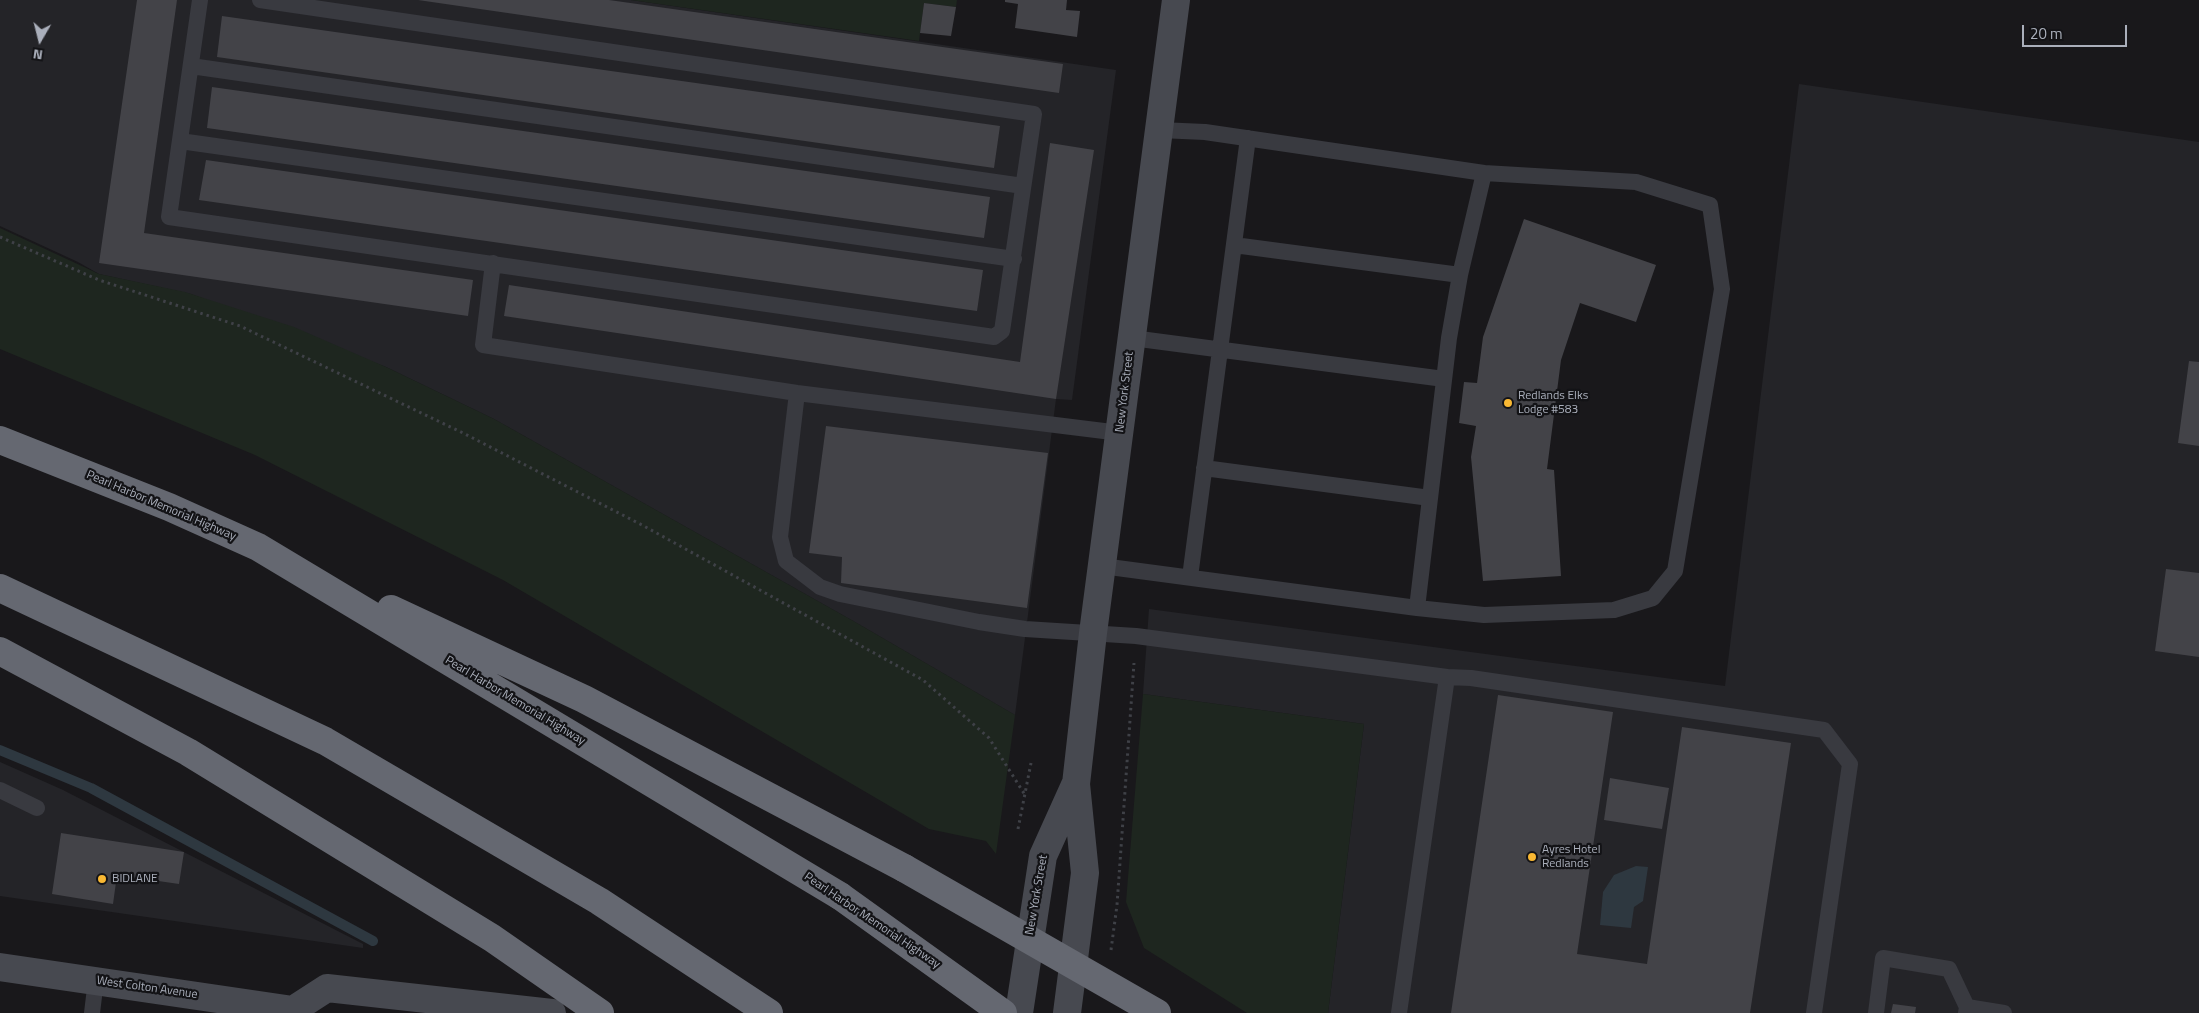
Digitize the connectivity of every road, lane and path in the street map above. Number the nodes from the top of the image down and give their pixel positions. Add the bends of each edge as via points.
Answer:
1 (200, 0) edge
2 (260, 0) edge
3 (1176, 0) edge
4 (191, 66) junction
5 (1160, 130) junction
6 (1248, 138) junction
7 (180, 141) junction
8 (1484, 173) junction
9 (1023, 186) junction
10 (0, 236) edge
11 (1234, 244) junction
12 (1014, 259) junction
13 (493, 263) junction
14 (1460, 275) junction
15 (1132, 338) junction
16 (1219, 350) junction
17 (1444, 379) junction
18 (797, 392) junction
19 (1120, 433) junction
20 (0, 440) edge
21 (1204, 468) junction
22 (1430, 498) junction
23 (258, 546) junction
24 (1102, 566) junction
25 (1190, 577) junction
26 (0, 588) edge
27 (1417, 608) junction
28 (1093, 634) junction
29 (1136, 636) junction
30 (0, 651) edge
31 (1447, 677) junction
32 (1076, 784) junction
33 (0, 790) edge
34 (1025, 795) dead end
35 (37, 808) dead end
36 (1111, 954) dead end
37 (0, 966) edge
38 (96, 980) junction
39 (1966, 1010) edge
40 (294, 1012) edge
41 (92, 1013) edge
42 (552, 1013) edge
43 (600, 1013) edge
44 (769, 1013) edge
45 (1003, 1013) edge
46 (1018, 1013) edge
47 (1067, 1013) edge
48 (1157, 1013) edge
49 (1399, 1013) edge
50 (1814, 1013) edge
51 (1876, 1013) edge
52 (2004, 1013) edge

1 - 4 lane
2 - 9 lane via 1034,114
3 - 5 street, New York Street
4 - 7 lane
4 - 9 lane
5 - 6 lane
5 - 15 street, New York Street
6 - 8 lane
6 - 11 lane
7 - 12 lane
7 - 13 lane via 169,217
8 - 14 lane
8 - 27 lane via 1636,182 1710,205 1722,289 1675,571 1654,598 1614,610 1484,615
9 - 12 lane
10 - 34 path via 99,280 240,326 463,433 642,525 923,680 988,738
11 - 14 lane
11 - 16 lane
12 - 13 lane via 1002,331 994,337
13 - 18 lane via 483,346
14 - 17 lane
15 - 16 lane
15 - 19 street, New York Street
16 - 17 lane
16 - 21 lane
17 - 22 lane
18 - 19 lane
18 - 28 lane via 780,537 786,560 820,587 840,594 979,622
19 - 24 street, New York Street
20 - 23 highway, Pearl Harbor Memorial Highway via 170,507
21 - 22 lane
21 - 25 lane
22 - 27 lane
23 - 45 highway, Pearl Harbor Memorial Highway, bridge via 840,896
23 - 48 highway, bridge via 584,699 904,868
24 - 25 lane
24 - 28 street, New York Street
25 - 27 lane
26 - 44 highway via 325,741 599,901
28 - 29 lane
28 - 32 street, New York Street
29 - 31 lane
29 - 36 path
30 - 43 highway via 188,752 492,938
31 - 49 lane
31 - 50 lane via 1824,730 1850,764
32 - 46 street, New York Street via 1043,856
32 - 47 street, New York Street via 1085,873
33 - 35 lane
37 - 38 street, West Colton Avenue
38 - 40 street, West Colton Avenue
38 - 41 lane
39 - 51 lane via 1949,970 1883,958
39 - 52 lane
40 - 42 street, West Colton Avenue via 327,988

